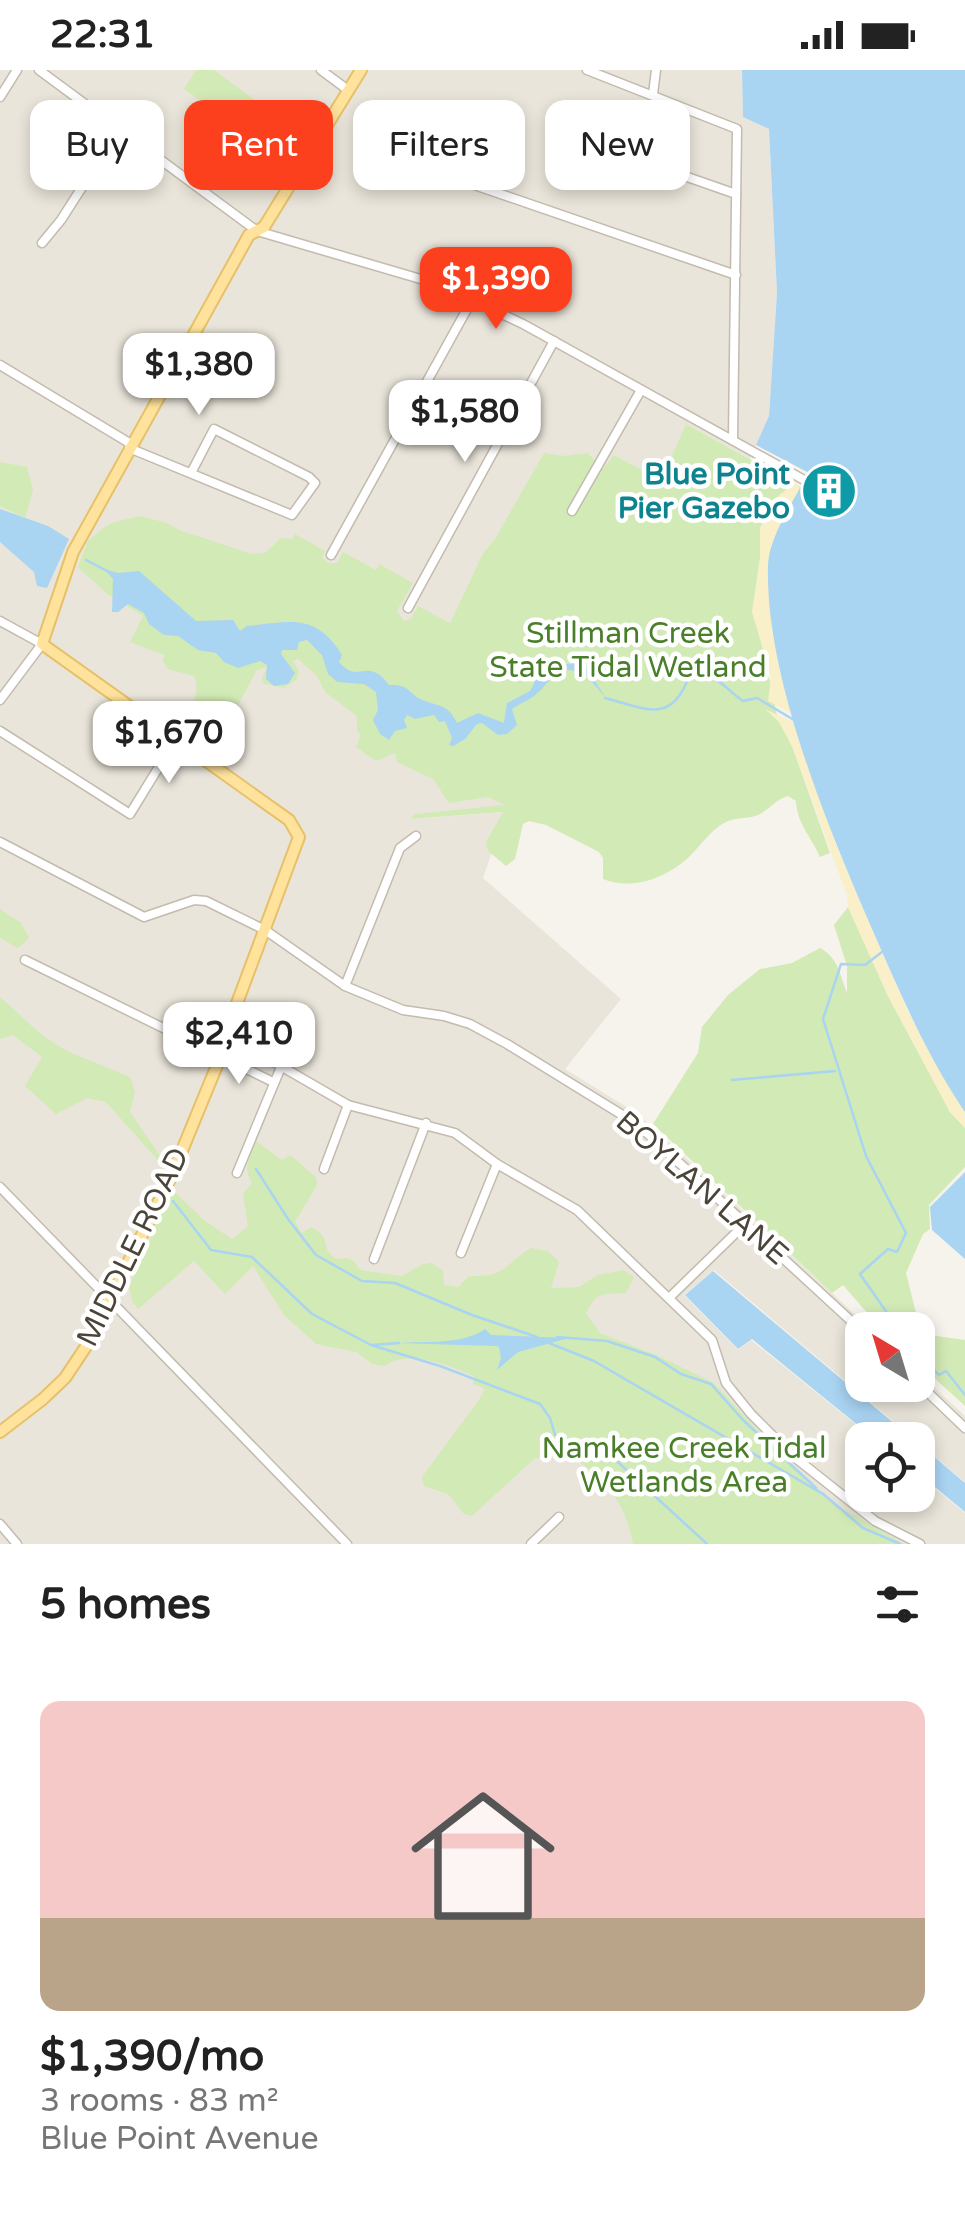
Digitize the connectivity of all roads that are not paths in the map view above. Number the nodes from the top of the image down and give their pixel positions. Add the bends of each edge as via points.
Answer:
1 (17, 70) edge
2 (39, 70) edge
3 (321, 70) edge
4 (360, 70) edge
5 (587, 70) edge
6 (656, 70) edge
7 (348, 90) junction
8 (653, 94) junction
9 (0, 97) edge
10 (81, 100) edge
11 (164, 161) edge
12 (690, 178) edge
13 (78, 190) edge
14 (488, 190) edge
15 (736, 194) junction
16 (257, 231) junction
17 (42, 243) dead end
18 (736, 275) junction
19 (472, 300) junction
20 (554, 341) junction
21 (0, 365) edge
22 (640, 390) junction
23 (733, 438) junction
24 (130, 446) junction
25 (191, 473) junction
26 (806, 481) dead end
27 (572, 511) dead end
28 (331, 555) dead end
29 (408, 608) dead end
30 (0, 621) edge
31 (42, 644) junction
32 (0, 700) edge
33 (0, 730) edge
34 (176, 739) junction
35 (416, 836) dead end
36 (0, 842) edge
37 (265, 930) junction
38 (26, 960) dead end
39 (344, 986) junction
40 (224, 1038) junction
41 (220, 1058) junction
42 (281, 1066) junction
43 (273, 1082) junction
44 (348, 1105) junction
45 (426, 1123) junction
46 (497, 1164) junction
47 (324, 1169) dead end
48 (237, 1173) dead end
49 (0, 1187) edge
50 (744, 1225) junction
51 (460, 1252) dead end
52 (374, 1259) dead end
53 (670, 1298) junction
54 (109, 1299) junction
55 (845, 1316) edge
56 (935, 1399) edge
57 (965, 1428) edge
58 (0, 1432) edge
59 (559, 1517) dead end
60 (0, 1524) edge
61 (17, 1544) edge
62 (347, 1544) edge
63 (531, 1544) edge
64 (920, 1544) edge

1 - 9 street
2 - 10 street
3 - 7 street
4 - 7 main road
5 - 8 street
6 - 8 street
7 - 16 main road
8 - 15 street via 737,129
11 - 16 street
12 - 15 street
13 - 17 street
14 - 18 street
15 - 18 street
16 - 19 street
16 - 24 main road
18 - 23 street
19 - 20 street
19 - 28 street
20 - 22 street
20 - 29 street
21 - 24 street
22 - 23 street
22 - 27 street
23 - 26 street
24 - 25 street
24 - 31 main road via 73,552
25 - 25 street via 292,515 315,484 214,430
30 - 31 street
31 - 32 street
31 - 34 main road
33 - 34 street via 130,814
34 - 37 main road, MIDDLE ROAD via 295,826 299,838
35 - 39 street via 400,848
36 - 37 street, BOYLAN LANE via 144,918 206,901
37 - 39 street, BOYLAN LANE
37 - 40 main road, MIDDLE ROAD
38 - 41 street
39 - 50 street, BOYLAN LANE via 403,1010 470,1024 507,1044 637,1124
40 - 41 main road, MIDDLE ROAD
40 - 42 street
41 - 43 street
41 - 54 main road, MIDDLE ROAD via 172,1175
42 - 43 street
42 - 44 street
43 - 48 street
44 - 45 street
44 - 47 street
45 - 46 street via 454,1133
45 - 52 street
46 - 51 street
46 - 53 street via 578,1210
49 - 54 street
50 - 53 street
50 - 55 street, BOYLAN LANE
53 - 64 street via 712,1340 726,1383 793,1456 875,1521
54 - 58 main road, MIDDLE ROAD via 65,1378
54 - 62 street
56 - 57 street
59 - 63 street
60 - 61 street

